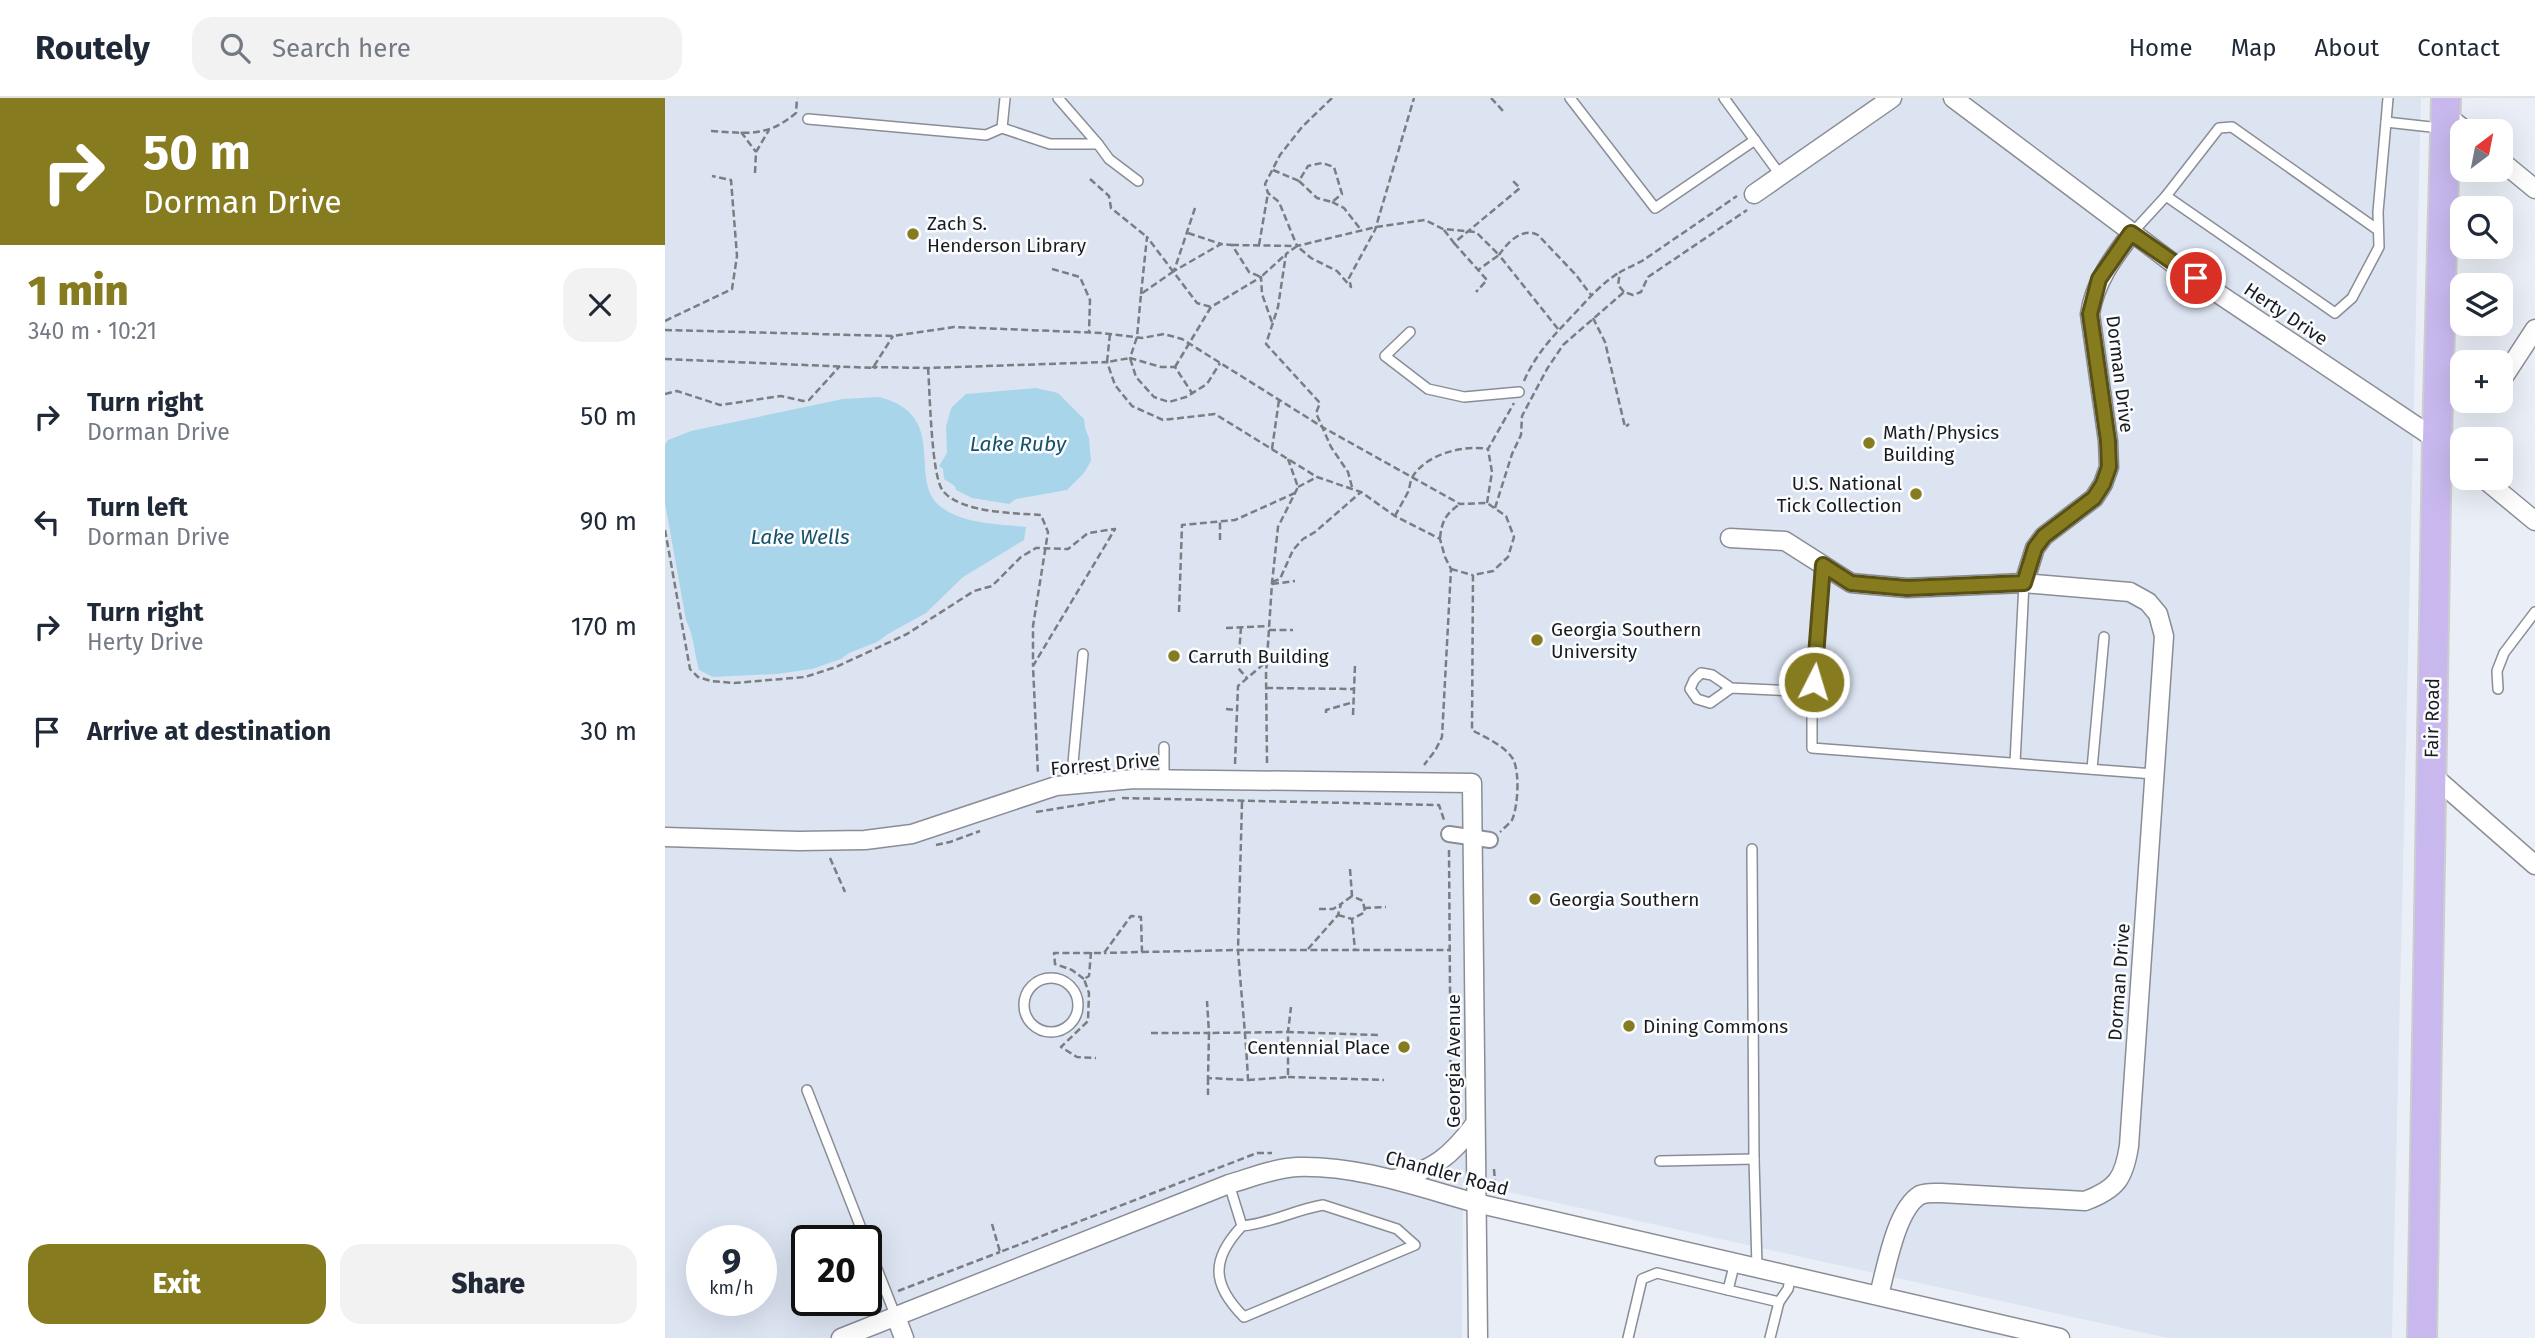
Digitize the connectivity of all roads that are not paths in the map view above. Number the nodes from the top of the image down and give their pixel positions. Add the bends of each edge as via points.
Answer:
1 (1005, 98) edge
2 (1058, 98) edge
3 (1570, 98) edge
4 (1724, 98) edge
5 (1892, 98) edge
6 (1954, 98) edge
7 (2388, 98) edge
8 (2451, 118) edge
9 (808, 119) dead end
10 (2386, 122) junction
11 (1002, 128) junction
12 (1755, 140) junction
13 (1098, 144) junction
14 (2513, 171) edge
15 (1781, 176) junction
16 (1138, 181) dead end
17 (2535, 189) edge
18 (1754, 194) road end
19 (2166, 196) junction
20 (2378, 230) junction
21 (2131, 233) junction
22 (2535, 329) edge
23 (1410, 332) dead end
24 (2513, 363) edge
25 (1519, 392) road end
26 (2437, 440) junction
27 (2450, 451) edge
28 (2498, 490) edge
29 (2535, 521) edge
30 (1730, 538) dead end
31 (1823, 565) junction
32 (2024, 583) junction
33 (2535, 612) edge
34 (2104, 637) dead end
35 (1083, 654) dead end
36 (1731, 688) dead end
37 (2498, 689) dead end
38 (1812, 704) junction
39 (1164, 747) dead end
40 (2015, 763) junction
41 (2092, 769) junction
42 (2154, 774) junction
43 (2431, 774) junction
44 (1164, 779) junction
45 (1472, 783) joint
46 (1071, 785) junction
47 (1449, 834) road end
48 (665, 837) edge
49 (1481, 839) junction
50 (1752, 849) dead end
51 (2535, 865) edge
52 (1031, 1024) joint
53 (807, 1090) dead end
54 (1475, 1124) junction
55 (1754, 1159) junction
56 (1660, 1161) dead end
57 (1392, 1180) junction
58 (1229, 1184) junction
59 (1476, 1203) junction
60 (860, 1225) edge
61 (1242, 1226) junction
62 (1735, 1262) junction
63 (1757, 1267) junction
64 (1791, 1275) junction
65 (882, 1282) edge
66 (1728, 1290) junction
67 (1879, 1295) junction
68 (1779, 1302) junction
69 (896, 1317) junction
70 (2006, 1332) edge
71 (841, 1338) edge
72 (904, 1338) edge
73 (1478, 1338) edge
74 (1628, 1338) edge
75 (1770, 1338) edge
76 (2060, 1338) edge
77 (2422, 1338) edge

1 - 11 lane
2 - 13 lane
3 - 12 lane via 1655,208
4 - 12 lane
5 - 15 street
6 - 21 street, Herty Drive
7 - 10 lane
8 - 10 lane
8 - 26 main road, Fair Road
9 - 11 lane via 986,135
10 - 20 lane
11 - 13 lane via 1050,144
12 - 15 lane
13 - 16 lane via 1109,159
14 - 17 street
15 - 18 street
19 - 20 lane via 2219,128 2232,127
19 - 20 lane via 2335,313 2352,299 2379,247
19 - 21 lane
21 - 26 street, Herty Drive
21 - 32 street, Dorman Drive via 2099,279 2090,314 2109,467 2094,498 2035,548
22 - 24 street
23 - 25 lane via 1385,356 1427,389 1464,397
26 - 27 street, Herty Drive
26 - 43 main road, Fair Road
28 - 29 street
30 - 31 street, Dorman Drive via 1785,541
31 - 32 street, Dorman Drive via 1851,583 1893,587
31 - 38 lane
32 - 40 lane
32 - 42 street, Dorman Drive via 2130,592 2158,614 2164,636
33 - 37 lane via 2504,653 2497,671
34 - 41 lane
35 - 46 lane
36 - 38 lane via 1795,691
38 - 40 lane via 1812,748
39 - 44 lane
40 - 41 lane
41 - 42 lane
42 - 67 street, Dorman Drive via 2126,1169 2112,1187 2085,1200 1951,1193 1917,1197 1898,1226
43 - 51 street
43 - 77 main road, Fair Road
44 - 45 street, Forrest Drive
44 - 46 street, Forrest Drive
45 - 49 street, Georgia Avenue
46 - 48 street, Forrest Drive via 912,834 799,841
47 - 49 street
49 - 54 street, Georgia Avenue
50 - 55 lane
52 - 52 lane via 1050,1032 1070,1025 1078,1006 1071,987 1052,978 1032,985 1023,1004
53 - 60 lane
54 - 57 street via 1433,1166
54 - 59 street, Georgia Avenue
55 - 56 lane
55 - 63 lane
57 - 58 street, Chandler Road via 1337,1169 1294,1167
57 - 59 street, Chandler Road
58 - 61 lane
58 - 69 street, Chandler Road
59 - 62 street, Chandler Road
59 - 73 street, Georgia Avenue
61 - 61 lane via 1227,1241 1217,1278 1244,1317 1415,1245 1397,1230 1323,1205 1265,1224
62 - 63 street, Chandler Road
62 - 66 lane
63 - 64 street, Chandler Road
64 - 67 street, Chandler Road
64 - 68 lane
65 - 69 lane
66 - 68 lane
66 - 74 lane via 1649,1274 1642,1279
67 - 70 street, Chandler Road
68 - 75 lane
69 - 71 street, Chandler Road
69 - 72 street
70 - 76 street, Chandler Road

